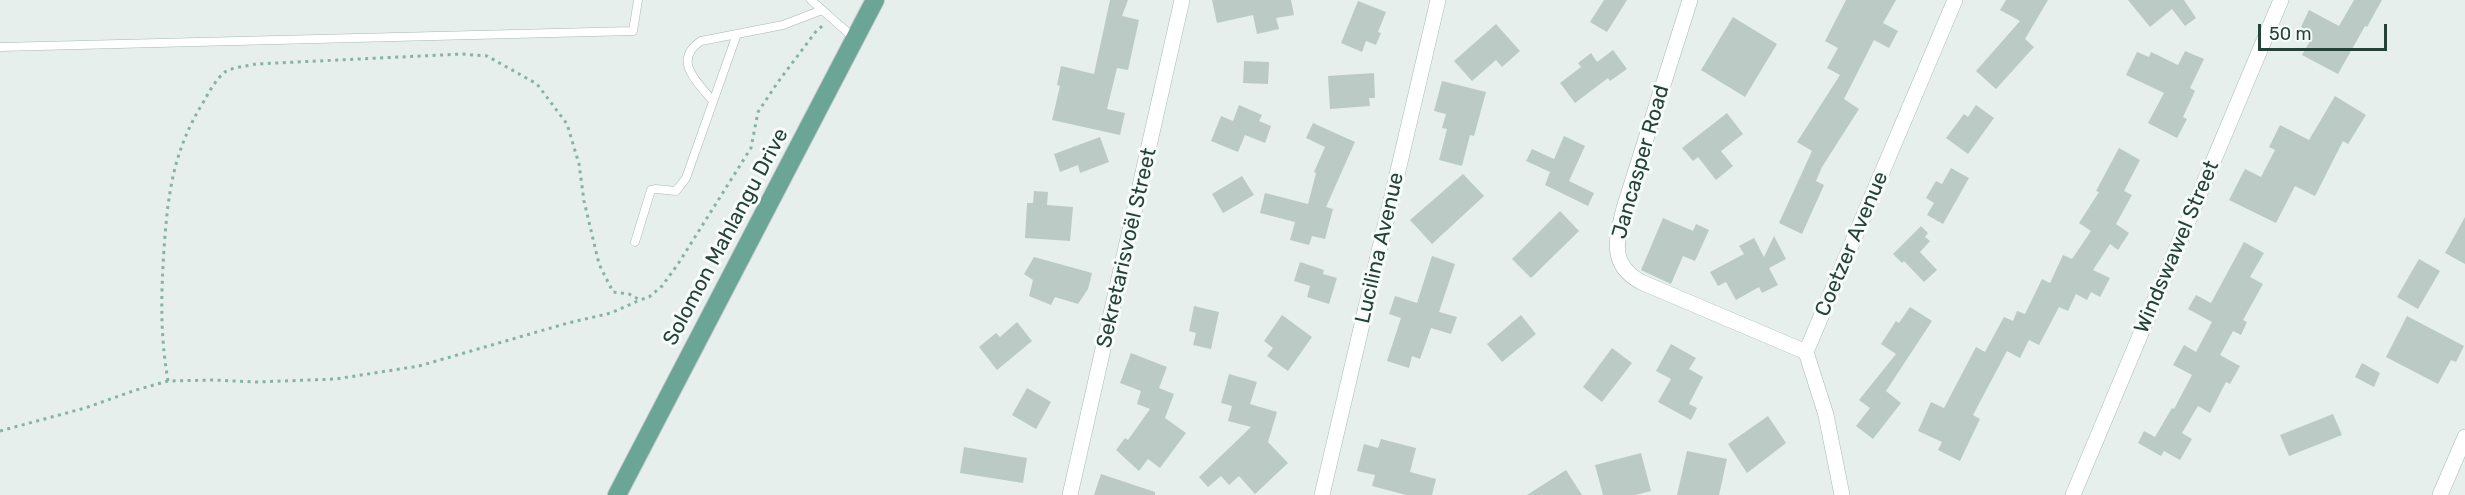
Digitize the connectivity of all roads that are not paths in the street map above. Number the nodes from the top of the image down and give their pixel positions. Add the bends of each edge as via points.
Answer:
1 (638, 0) edge
2 (811, 0) edge
3 (874, 0) edge
4 (1182, 0) edge
5 (1438, 0) edge
6 (1690, 0) edge
7 (1955, 0) edge
8 (2281, 0) edge
9 (822, 10) junction
10 (737, 34) junction
11 (854, 38) junction
12 (0, 47) edge
13 (712, 100) junction
14 (635, 242) dead end
15 (1806, 352) junction
16 (2465, 437) edge
17 (617, 495) edge
18 (1070, 495) edge
19 (1322, 495) edge
20 (1842, 495) edge
21 (2073, 495) edge
22 (2440, 495) edge

1 - 12 lane via 633,31
2 - 9 lane
3 - 11 main road, Solomon Mahlangu Drive
4 - 18 street, Sekretarisvoël Street
5 - 19 street, Lucilina Avenue
6 - 15 street, Jancasper Road via 1624,208 1618,234 1619,261 1629,276 1641,282
7 - 15 street, Coetzer Avenue
8 - 21 street, Windswawel Street
9 - 10 lane via 783,25
9 - 11 lane
10 - 13 lane
10 - 13 lane via 701,41 688,56 691,75
11 - 17 main road, Solomon Mahlangu Drive
13 - 14 lane via 686,178 676,191 651,190
15 - 20 street via 1826,415
16 - 22 street

